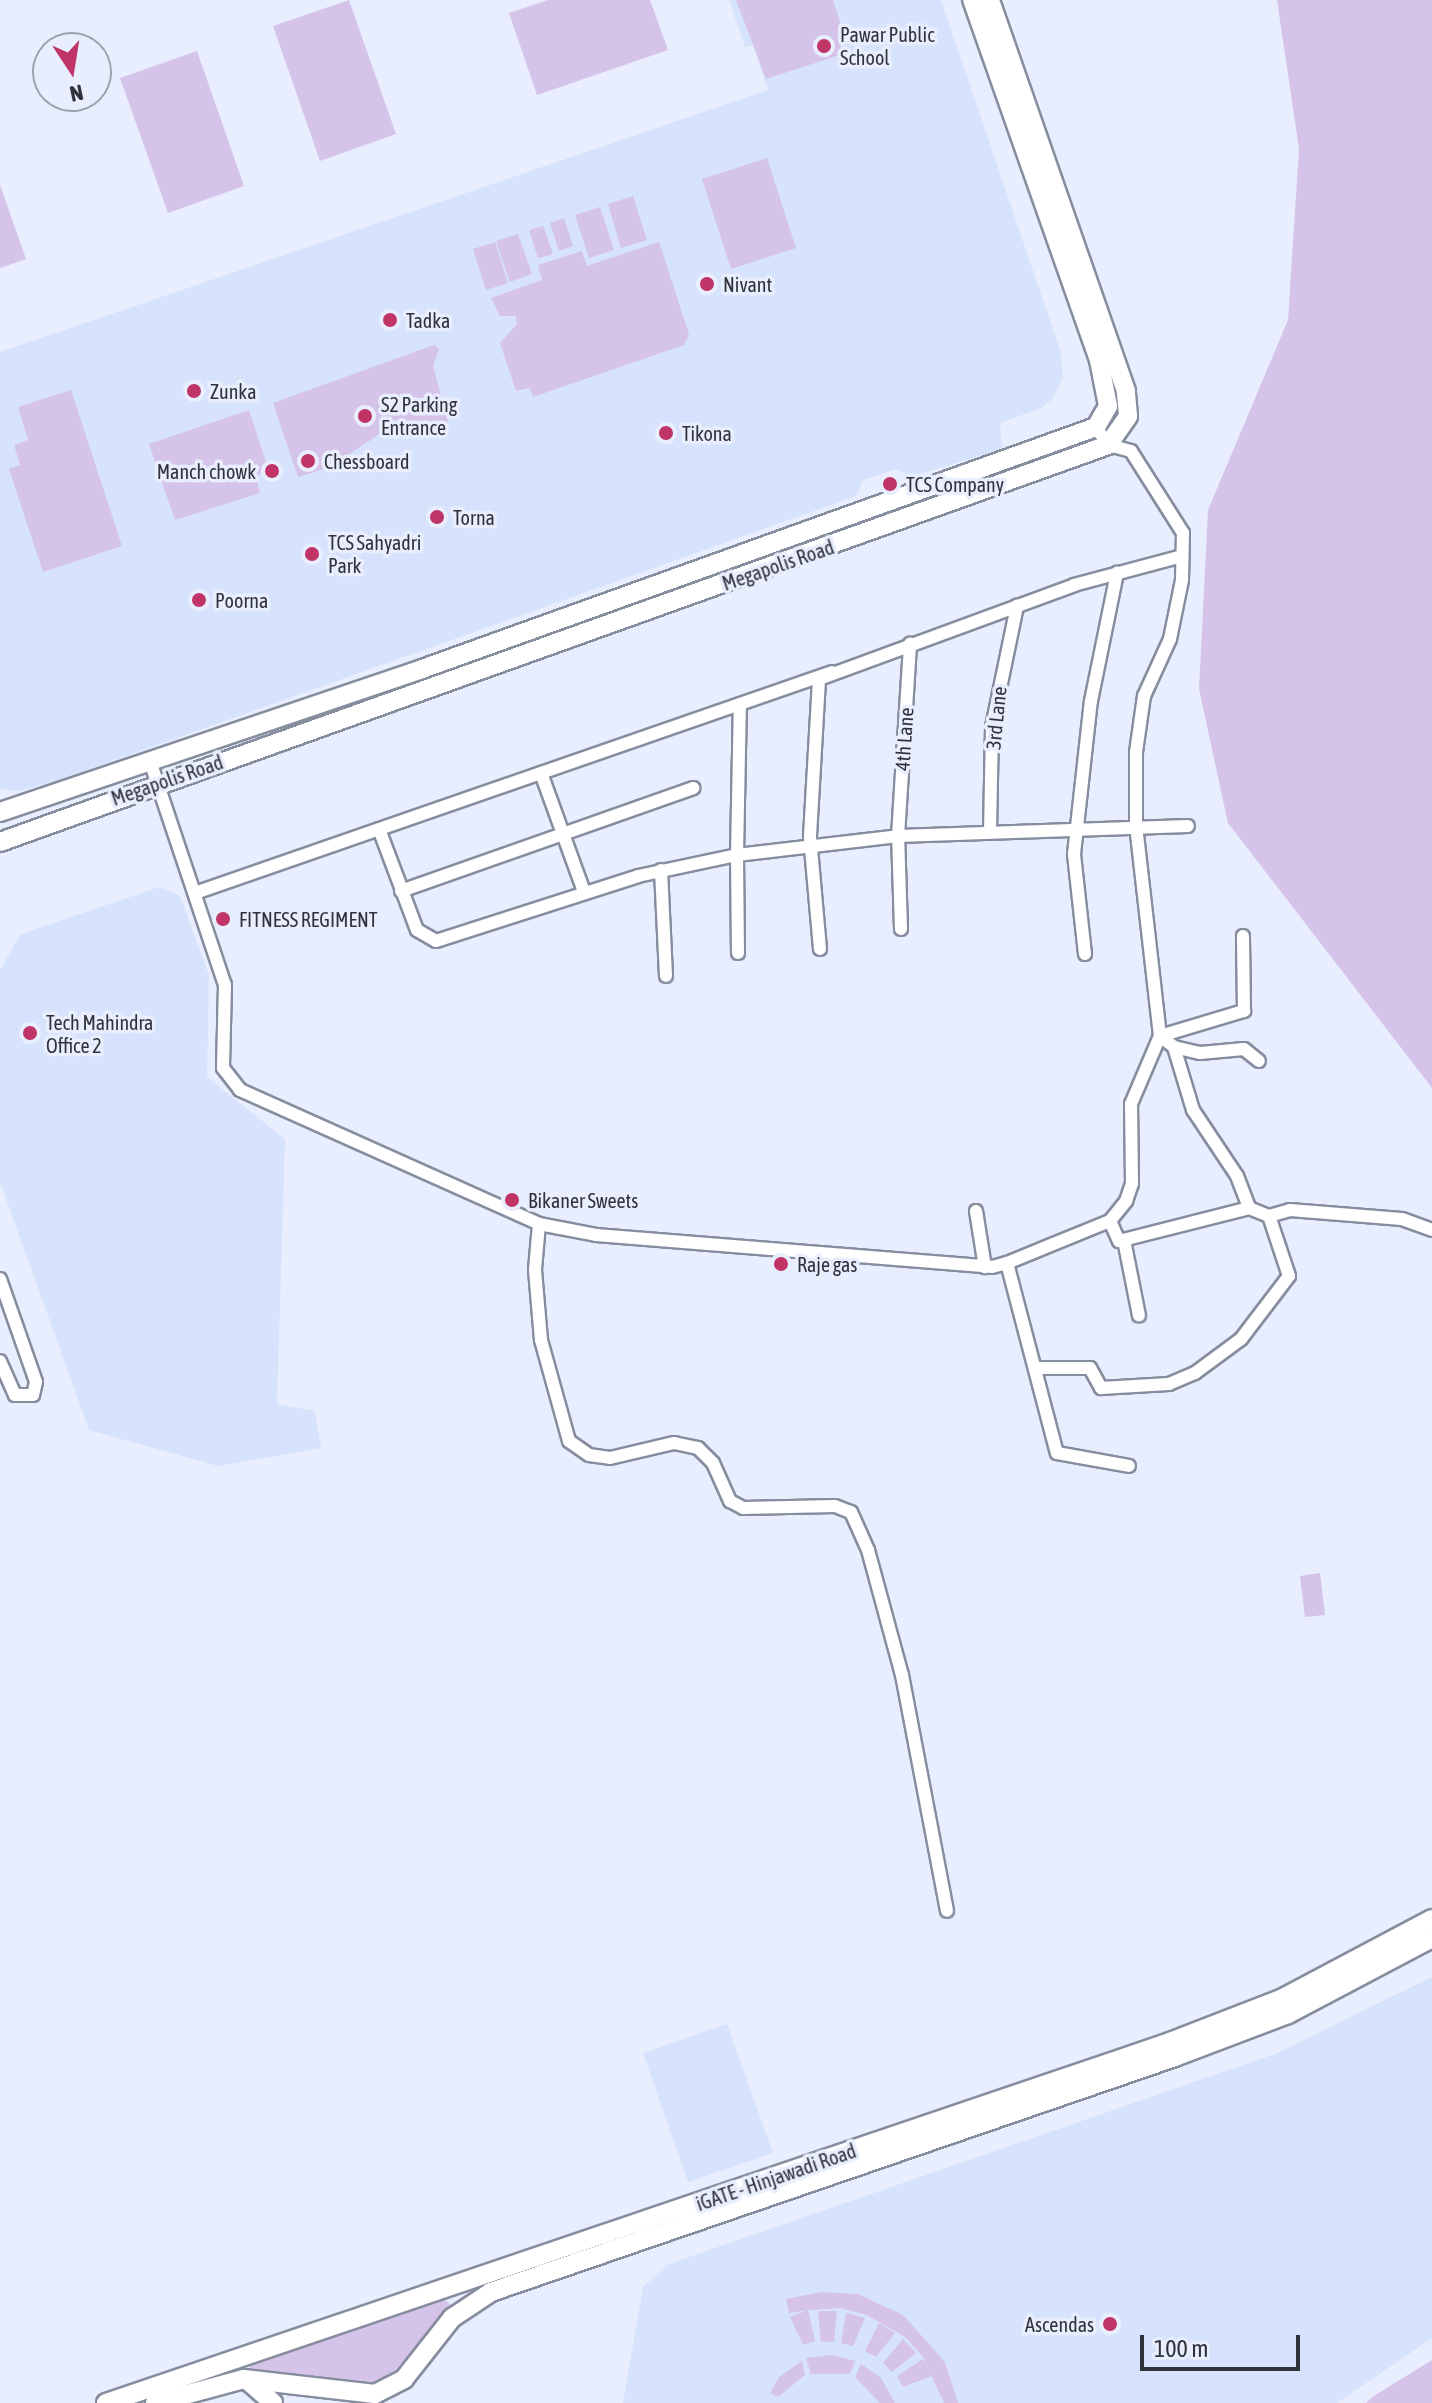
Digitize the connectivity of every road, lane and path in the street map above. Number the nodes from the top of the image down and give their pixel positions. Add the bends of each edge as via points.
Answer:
1 (972, 0) edge
2 (990, 0) edge
3 (1096, 427) junction
4 (1108, 445) junction
5 (1182, 556) junction
6 (1117, 573) junction
7 (1017, 606) junction
8 (910, 643) junction
9 (832, 672) junction
10 (740, 704) junction
11 (150, 761) junction
12 (541, 773) junction
13 (159, 783) junction
14 (693, 788) dead end
15 (0, 812) edge
16 (1136, 825) junction
17 (1188, 826) dead end
18 (1078, 828) junction
19 (379, 829) junction
20 (990, 832) junction
21 (563, 836) junction
22 (898, 836) junction
23 (0, 842) edge
24 (813, 845) junction
25 (737, 855) junction
26 (661, 870) junction
27 (401, 891) junction
28 (584, 892) junction
29 (195, 893) junction
30 (901, 929) dead end
31 (1243, 936) dead end
32 (820, 949) dead end
33 (738, 953) dead end
34 (1085, 954) dead end
35 (666, 976) dead end
36 (1160, 1036) junction
37 (1174, 1047) junction
38 (1259, 1061) dead end
39 (1249, 1208) junction
40 (976, 1211) dead end
41 (1269, 1216) junction
42 (1110, 1221) junction
43 (539, 1224) junction
44 (1432, 1230) edge
45 (1124, 1240) junction
46 (1007, 1263) junction
47 (985, 1267) junction
48 (0, 1279) edge
49 (1139, 1316) dead end
50 (0, 1361) edge
51 (1036, 1368) junction
52 (1129, 1466) dead end
53 (947, 1911) dead end
54 (1432, 1919) edge
55 (1432, 1938) edge
56 (455, 2287) junction
57 (462, 2309) junction
58 (244, 2379) junction
59 (292, 2394) edge
60 (368, 2399) edge
61 (106, 2403) edge
62 (155, 2403) edge
63 (273, 2403) edge

1 - 3 street via 1099,360 1108,406
2 - 4 street via 1126,391 1128,416
3 - 4 street
3 - 11 street, Megapolis Road
4 - 5 street via 1131,451 1183,533
4 - 13 street, Megapolis Road
5 - 6 street
5 - 16 street via 1170,639 1144,696 1136,752
6 - 7 street
6 - 18 street via 1091,701
7 - 8 street
7 - 20 street, 3rd Lane via 992,727
8 - 9 street
8 - 22 street, 4th Lane
9 - 10 street
9 - 24 street via 816,686
10 - 12 street
10 - 25 street
11 - 13 street
11 - 15 street, Megapolis Road
12 - 19 street
12 - 21 street
13 - 23 street, Megapolis Road
13 - 29 street
14 - 21 street
16 - 17 street
16 - 18 street
16 - 36 street
18 - 20 street
18 - 34 street via 1074,854
19 - 27 street
19 - 29 street
20 - 22 street
21 - 27 street
21 - 28 street
22 - 24 street
22 - 30 street, 4th Lane
24 - 25 street
24 - 32 street
25 - 26 street
25 - 33 street
26 - 28 street
26 - 35 street
27 - 28 street via 417,930 436,941
29 - 43 street via 225,985 223,1068 240,1090
31 - 36 street via 1244,1011
36 - 37 street
36 - 42 street via 1131,1104 1132,1184
37 - 38 street via 1200,1053 1244,1049
37 - 39 street via 1193,1110 1237,1176
39 - 41 street
39 - 45 street
40 - 47 street
41 - 44 street via 1290,1210 1359,1215 1402,1219
41 - 51 street via 1289,1276 1241,1339 1195,1373 1169,1384 1101,1388 1090,1368
42 - 45 street via 1119,1241
42 - 46 street
43 - 47 street via 596,1235
43 - 53 street via 535,1270 541,1340 569,1441 589,1455 610,1458 674,1443 698,1448 713,1463 730,1501 743,1508 835,1506 851,1512 868,1550 902,1675
45 - 49 street
46 - 47 street
46 - 51 street
48 - 50 street via 36,1382 33,1395 15,1395
51 - 52 street via 1057,1453
54 - 56 street, iGATE - Hinjawadi Road via 1281,1999 1198,2031
55 - 57 street, iGATE - Hinjawadi Road via 1375,1972 1260,2025 491,2292
56 - 57 street
56 - 61 street, iGATE - Hinjawadi Road
57 - 60 street, iGATE - Hinjawadi Road via 404,2379
58 - 59 street, iGATE - Hinjawadi Road
58 - 62 street, iGATE - Hinjawadi Road
58 - 63 street
59 - 60 street, iGATE - Hinjawadi Road

